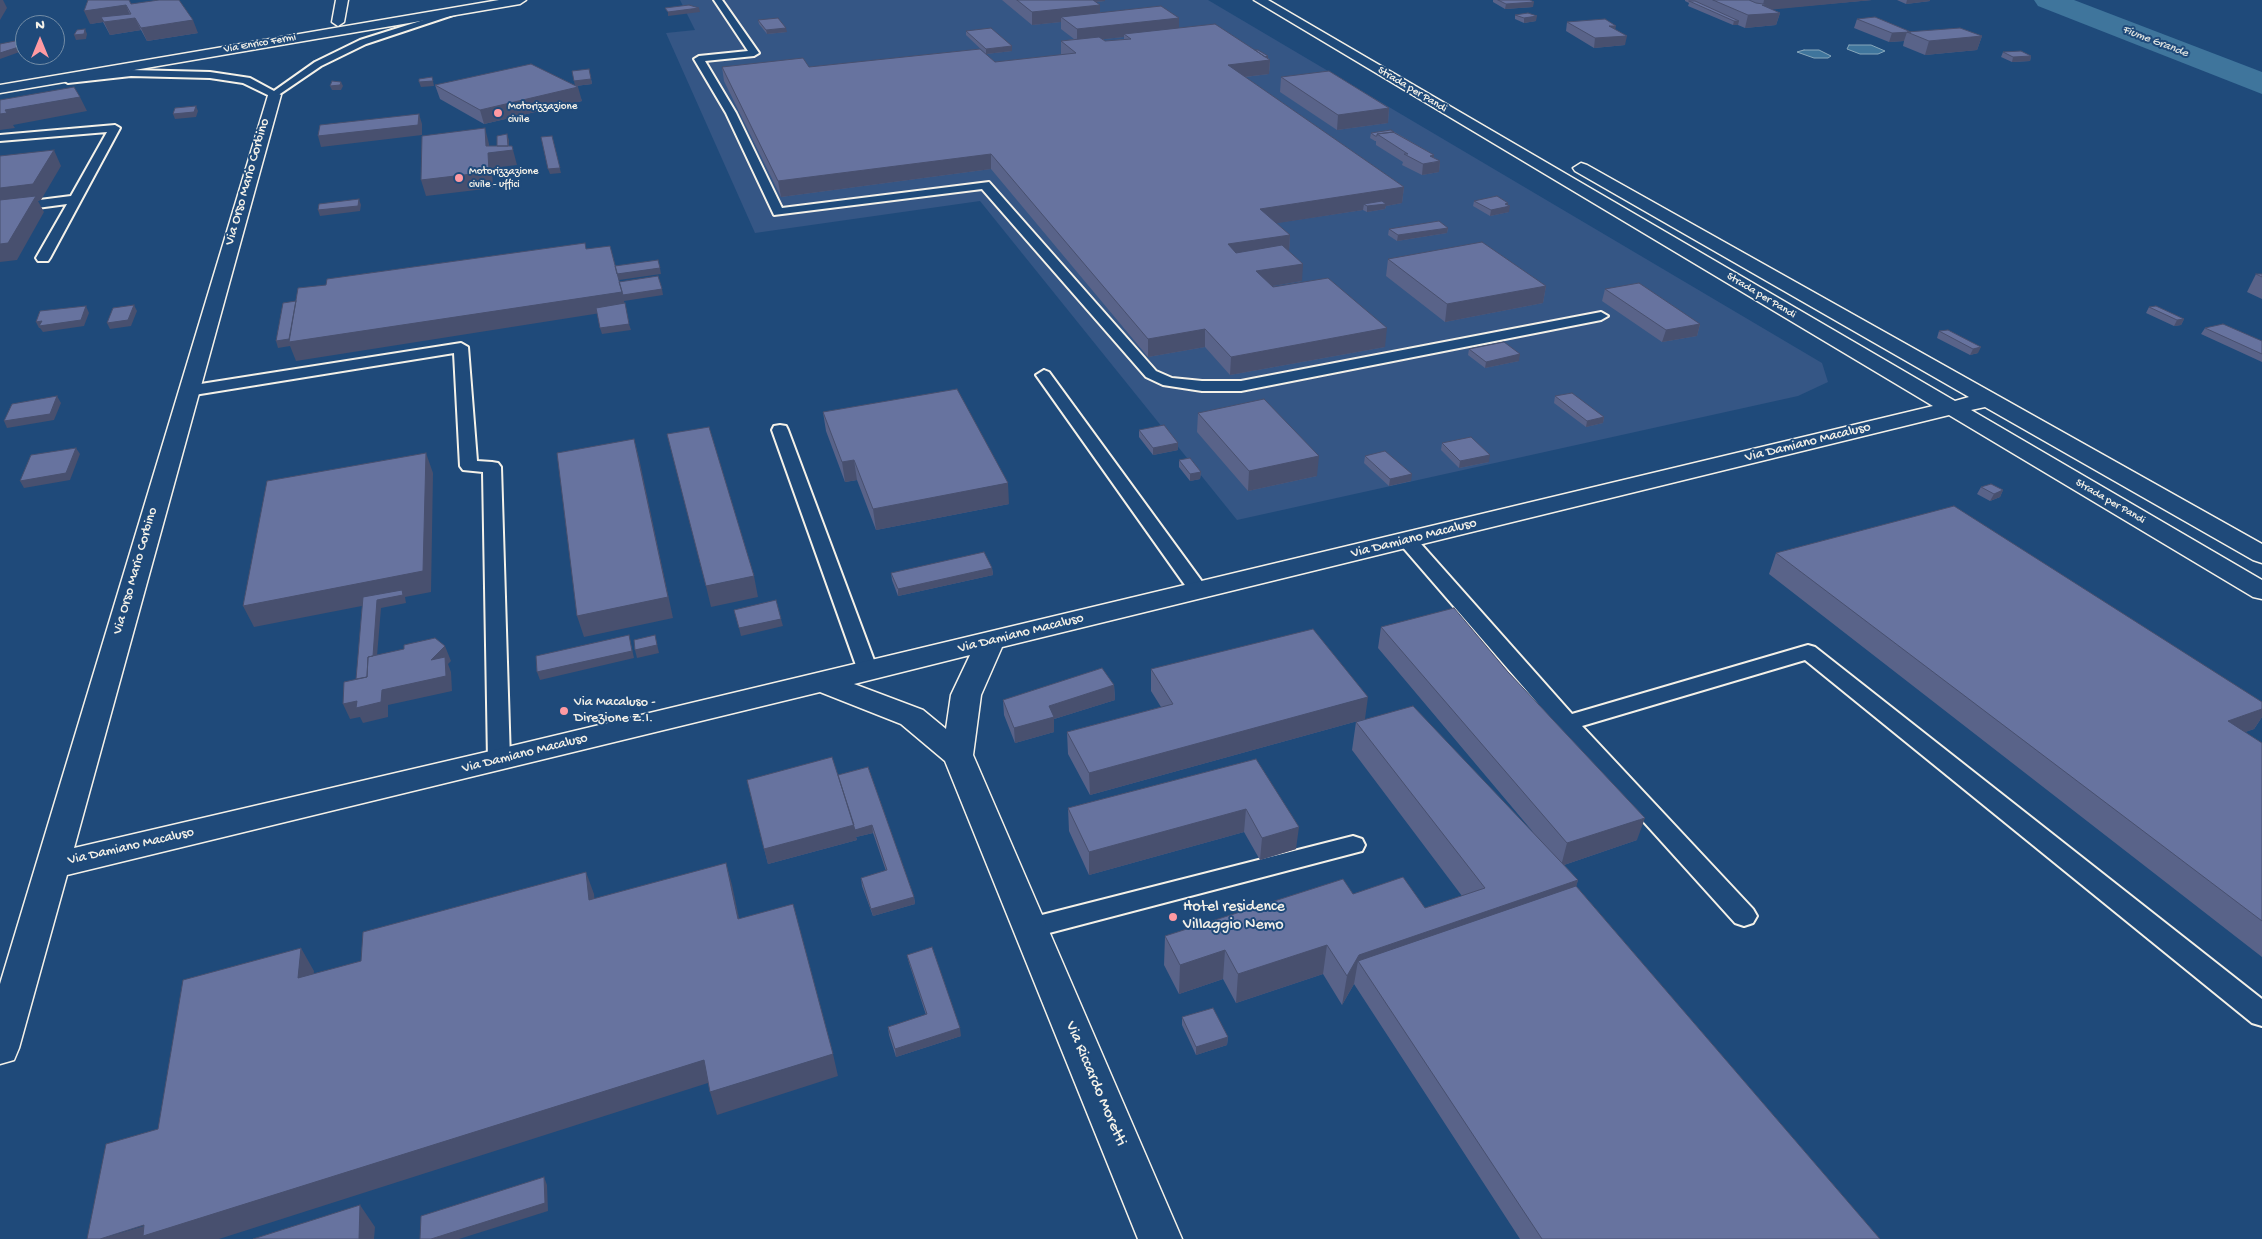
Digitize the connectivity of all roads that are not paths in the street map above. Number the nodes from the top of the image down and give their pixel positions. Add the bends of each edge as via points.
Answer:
1 (342, 0) edge
2 (468, 0) edge
3 (520, 0) edge
4 (718, 0) edge
5 (1260, 0) edge
6 (1284, 0) edge
7 (507, 2) junction
8 (338, 22) junction
9 (2, 86) edge
10 (274, 95) junction
11 (0, 138) edge
12 (76, 200) junction
13 (0, 208) edge
14 (43, 258) dead end
15 (1601, 316) dead end
16 (1044, 375) dead end
17 (188, 391) junction
18 (1989, 400) junction
19 (1951, 409) junction
20 (780, 430) dead end
21 (1407, 540) junction
22 (2262, 555) edge
23 (1199, 591) junction
24 (2262, 592) edge
25 (991, 641) junction
26 (868, 671) junction
27 (822, 682) junction
28 (1567, 723) junction
29 (958, 755) junction
30 (499, 760) junction
31 (1353, 844) dead end
32 (52, 866) junction
33 (1744, 916) dead end
34 (1030, 928) junction
35 (2262, 1015) edge
36 (0, 1048) edge
37 (1160, 1239) edge

1 - 8 street
2 - 8 street, Via Enrico Fermi
3 - 7 street, Via Enrico Fermi
4 - 15 lane via 754,53 699,59 731,114 778,212 985,185 1151,374 1169,382 1241,386
5 - 19 street, Strada per Pandi
6 - 18 street, Strada per Pandi
7 - 9 street, Via Enrico Fermi
7 - 10 lane via 440,16 363,42 318,64
8 - 9 street, Via Enrico Fermi
9 - 10 lane via 164,73 246,80
10 - 17 street, Via Orso Mario Corbino
11 - 12 lane via 115,128
12 - 13 lane
12 - 14 lane
16 - 23 lane
17 - 30 lane via 461,347 469,466 492,467
17 - 32 street, Via Orso Mario Corbino
18 - 19 street, Via Damiano Macaluso
18 - 22 street, Strada per Pandi
19 - 21 street, Via Damiano Macaluso
19 - 24 street, Strada per Pandi
20 - 26 lane
21 - 23 street, Via Damiano Macaluso
21 - 28 lane
23 - 25 street, Via Damiano Macaluso
25 - 26 street, Via Damiano Macaluso
25 - 29 street via 966,695
26 - 27 street, Via Damiano Macaluso
27 - 29 street via 912,717
27 - 30 street, Via Damiano Macaluso
28 - 33 lane
28 - 35 lane via 1808,652
29 - 34 street, Via Riccardo Moretti
30 - 32 street, Via Damiano Macaluso
31 - 34 lane
32 - 36 street, Via Orso Mario Corbino
34 - 37 street, Via Riccardo Moretti

